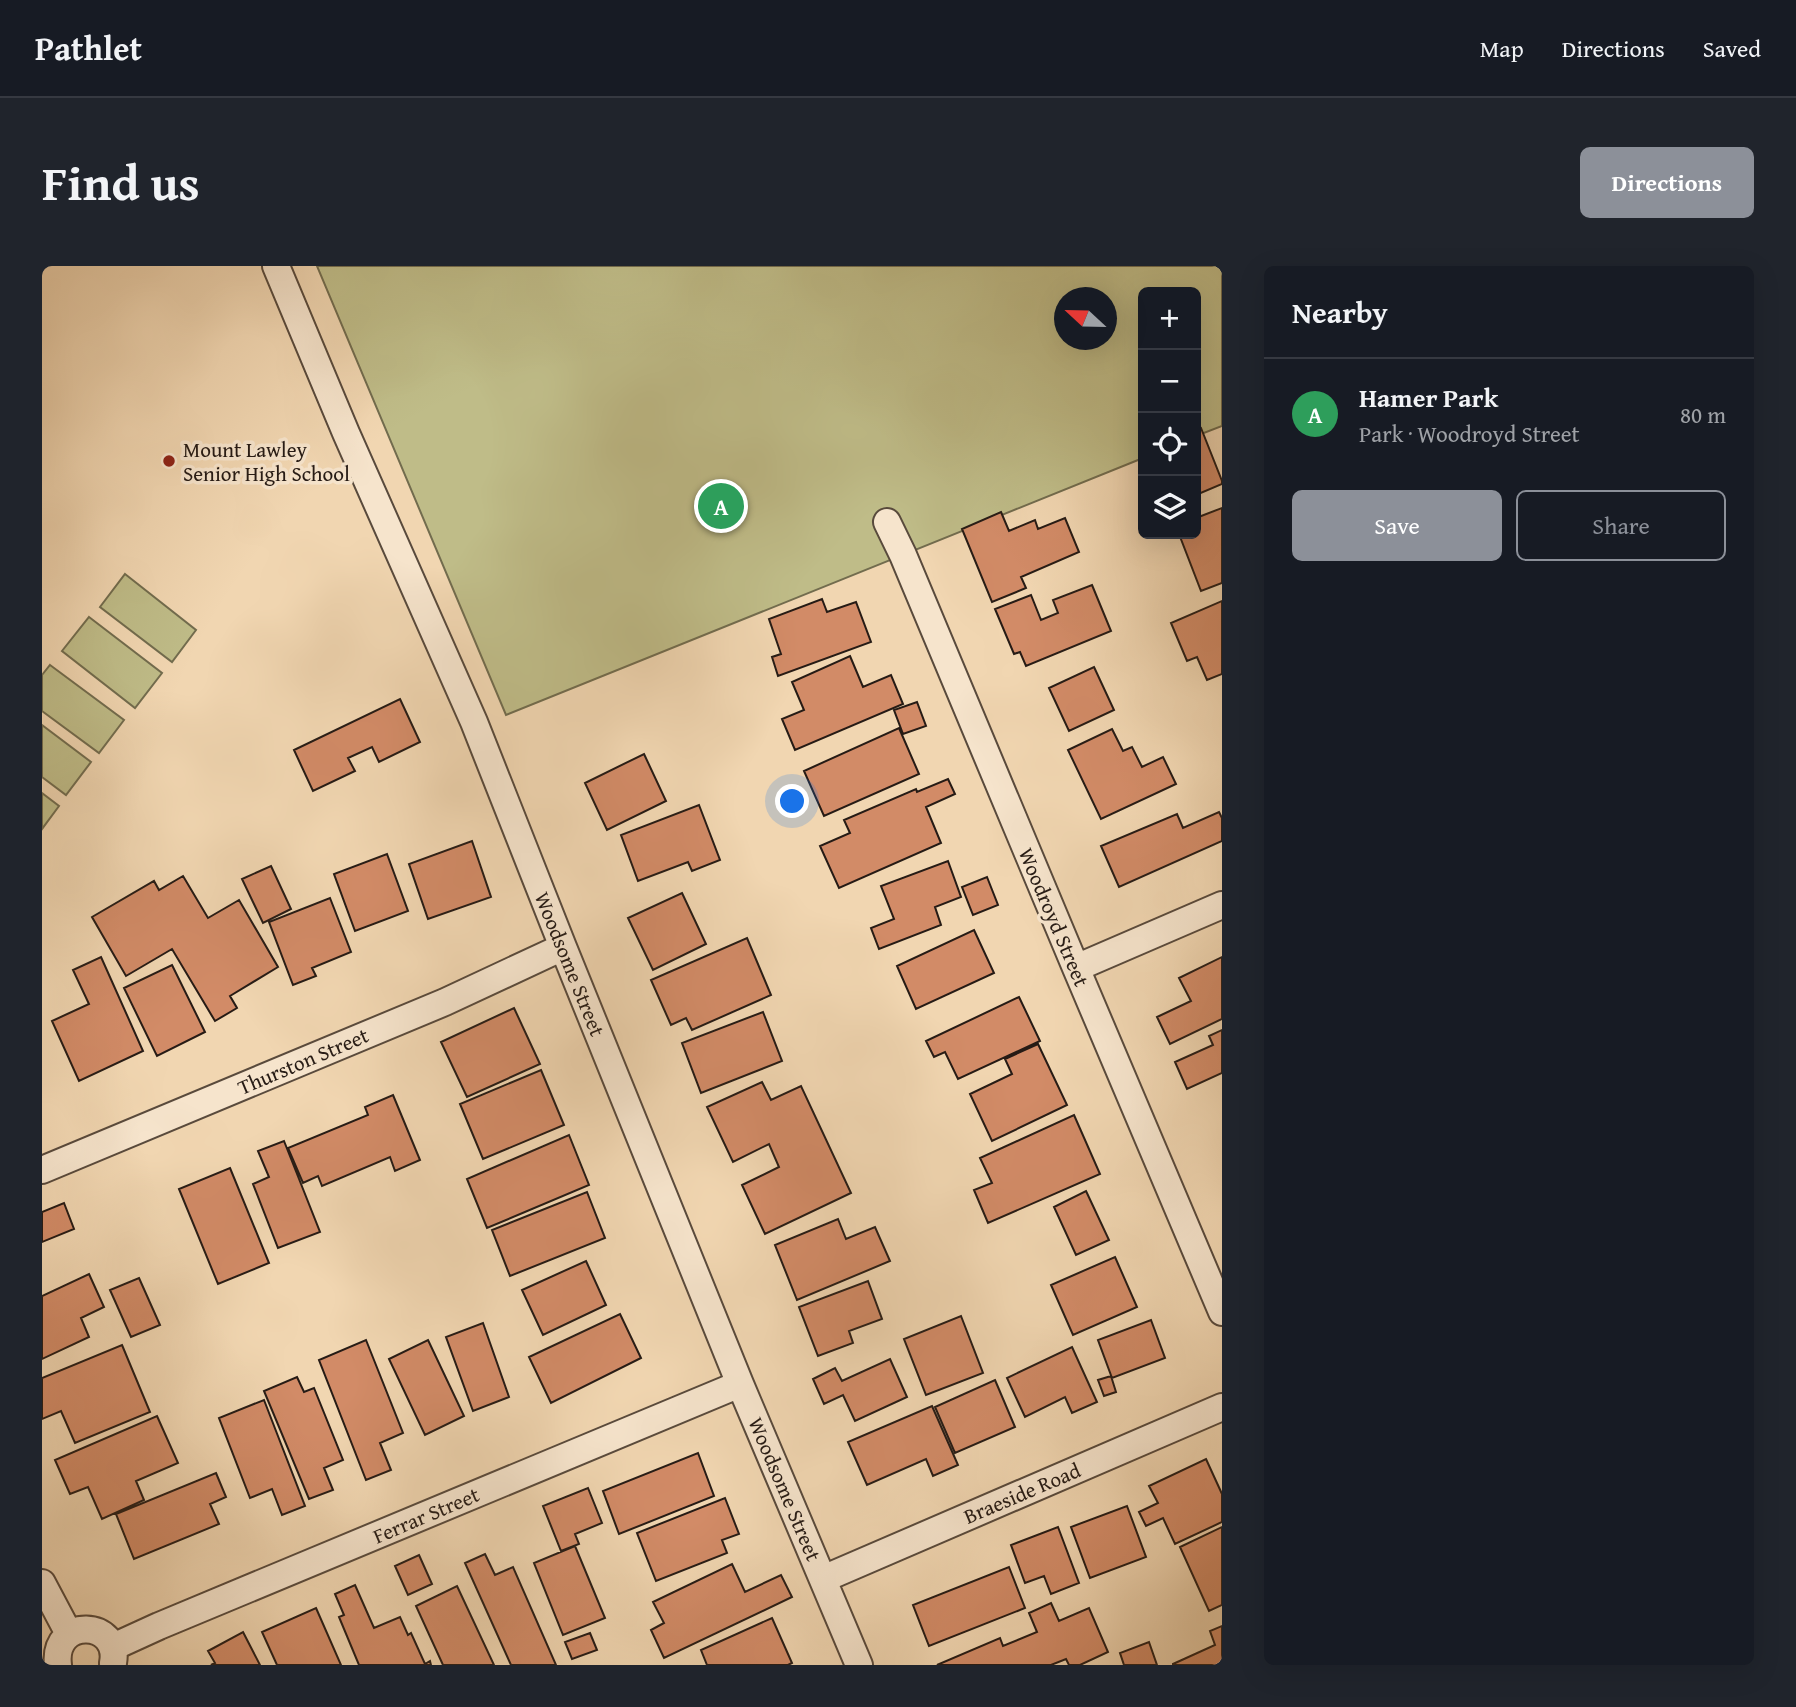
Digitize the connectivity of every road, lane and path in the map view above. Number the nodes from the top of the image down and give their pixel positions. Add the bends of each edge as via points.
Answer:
1 (276, 266) edge
2 (887, 522) dead end
3 (1222, 905) edge
4 (563, 947) junction
5 (1076, 968) junction
6 (42, 1170) edge
7 (1222, 1312) edge
8 (740, 1384) junction
9 (1222, 1408) edge
10 (823, 1579) junction
11 (42, 1583) edge
12 (69, 1634) junction
13 (113, 1656) edge
14 (58, 1665) edge
15 (859, 1665) edge

1 - 4 street, Woodsome Street via 474,722
2 - 5 street, Woodroyd Street
3 - 5 street
4 - 6 street, Thurston Street via 432,1007
4 - 8 street, Woodsome Street
5 - 7 street, Woodroyd Street
8 - 10 street, Woodsome Street
8 - 13 street, Ferrar Street via 159,1626
9 - 10 street, Braeside Road
10 - 15 street, Woodsome Street
11 - 12 street
12 - 13 street via 94,1630 106,1637
12 - 14 street via 57,1652

